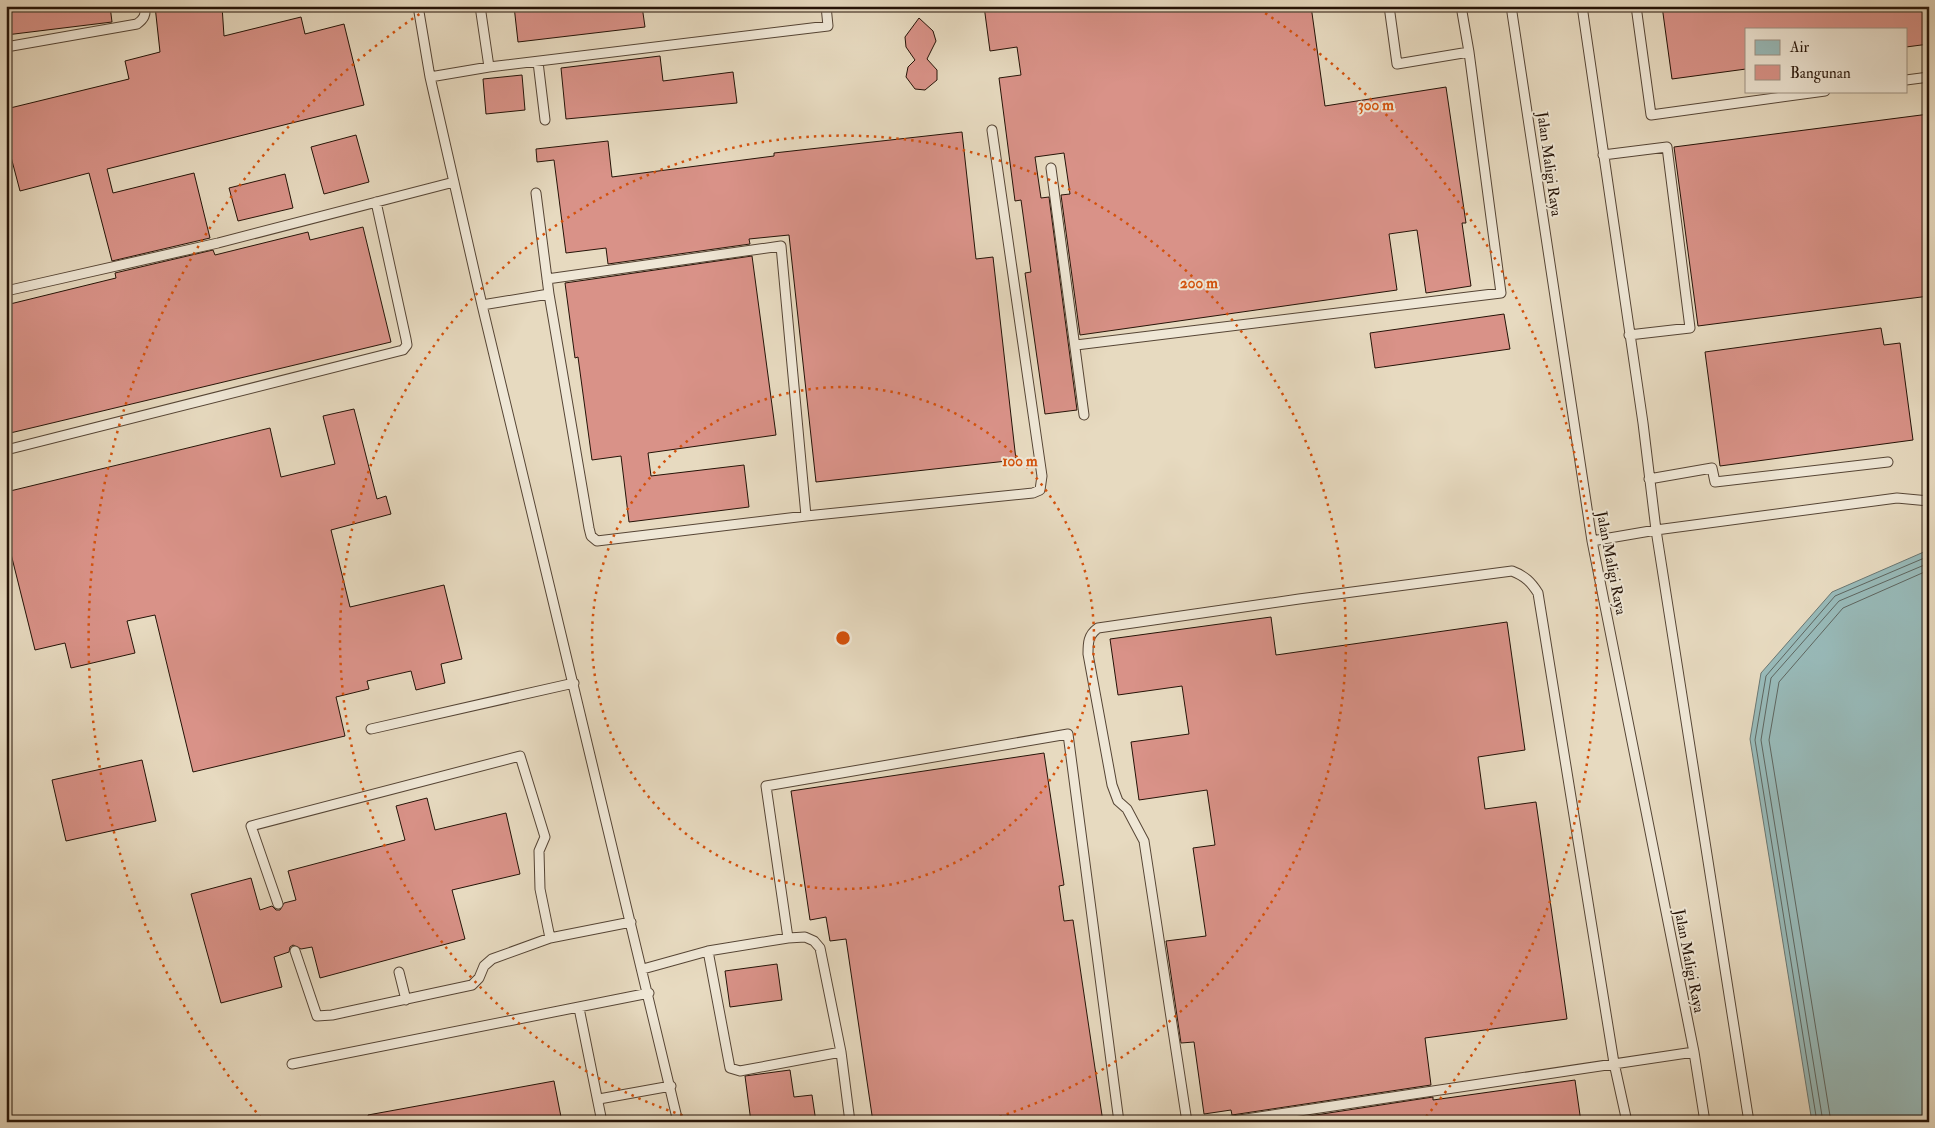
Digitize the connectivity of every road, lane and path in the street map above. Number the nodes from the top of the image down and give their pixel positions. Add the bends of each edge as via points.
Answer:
1 (145, 6) edge
2 (418, 6) edge
3 (480, 6) edge
4 (826, 6) edge
5 (1389, 6) edge
6 (1461, 6) edge
7 (1511, 6) edge
8 (1582, 6) edge
9 (1636, 6) edge
10 (6, 47) edge
11 (1469, 52) junction
12 (538, 62) junction
13 (489, 67) junction
14 (430, 76) junction
15 (1929, 77) edge
16 (1908, 80) edge
17 (1818, 92) edge
18 (546, 120) dead end
19 (992, 130) dead end
20 (1603, 155) junction
21 (1051, 168) dead end
22 (454, 182) junction
23 (536, 193) dead end
24 (376, 202) junction
25 (547, 279) junction
26 (6, 292) edge
27 (548, 294) junction
28 (482, 305) junction
29 (1629, 335) junction
30 (1076, 345) junction
31 (1084, 415) dead end
32 (6, 450) edge
33 (1888, 462) dead end
34 (1650, 479) junction
35 (1929, 501) edge
36 (806, 516) junction
37 (1656, 530) junction
38 (1592, 541) junction
39 (574, 683) junction
40 (371, 729) dead end
41 (278, 904) dead end
42 (631, 922) junction
43 (550, 938) junction
44 (788, 938) junction
45 (295, 951) dead end
46 (708, 951) junction
47 (643, 969) junction
48 (399, 972) dead end
49 (649, 993) junction
50 (406, 1000) junction
51 (579, 1008) junction
52 (841, 1052) junction
53 (1694, 1052) junction
54 (1614, 1063) junction
55 (292, 1064) dead end
56 (672, 1086) junction
57 (599, 1099) junction
58 (602, 1122) edge
59 (678, 1122) edge
60 (850, 1122) edge
61 (1119, 1122) edge
62 (1187, 1122) edge
63 (1226, 1122) edge
64 (1627, 1122) edge
65 (1706, 1122) edge
66 (1749, 1122) edge

1 - 10 lane via 146,13 137,24
2 - 14 lane
3 - 13 lane
4 - 12 lane via 828,26
5 - 11 lane via 1398,64
6 - 11 lane
7 - 38 lane, Jalan Maligi Raya
8 - 20 lane
9 - 17 lane via 1651,115
11 - 30 lane via 1501,293
12 - 13 lane
12 - 18 lane
13 - 14 lane
14 - 22 lane
15 - 16 lane
19 - 36 lane via 1042,476 1040,490
20 - 29 lane
20 - 29 lane via 1667,147 1690,328
21 - 30 lane
22 - 24 lane
22 - 28 lane
23 - 25 lane
24 - 26 lane
24 - 32 lane via 406,339 407,345 403,350
25 - 27 lane
25 - 36 lane via 781,246
27 - 28 lane
27 - 36 lane via 590,536 597,541 606,541
28 - 39 lane
29 - 34 lane
30 - 31 lane
33 - 34 lane via 1715,482 1712,468
34 - 37 lane
35 - 37 lane via 1897,498
37 - 38 lane
37 - 66 lane
38 - 53 lane, Jalan Maligi Raya
39 - 40 lane
39 - 42 lane
41 - 43 lane via 251,826 520,756 545,837 539,851 540,889
42 - 43 lane
42 - 47 lane
43 - 50 lane via 492,959 472,985
44 - 46 lane
44 - 52 lane via 805,937 820,948
44 - 61 lane via 766,786 1068,734
45 - 50 lane via 317,1016
46 - 47 lane
46 - 52 lane via 730,1068 740,1071
47 - 49 lane
48 - 50 lane
49 - 51 lane
49 - 56 lane
51 - 55 lane
51 - 57 lane
52 - 60 lane
53 - 54 lane
53 - 65 lane, Jalan Maligi Raya
54 - 62 lane via 1538,593 1532,582 1512,571 1299,599 1098,628 1088,641 1112,785 1118,801 1127,809 1144,841
54 - 63 lane
54 - 64 lane
56 - 57 lane
56 - 59 lane
57 - 58 lane

